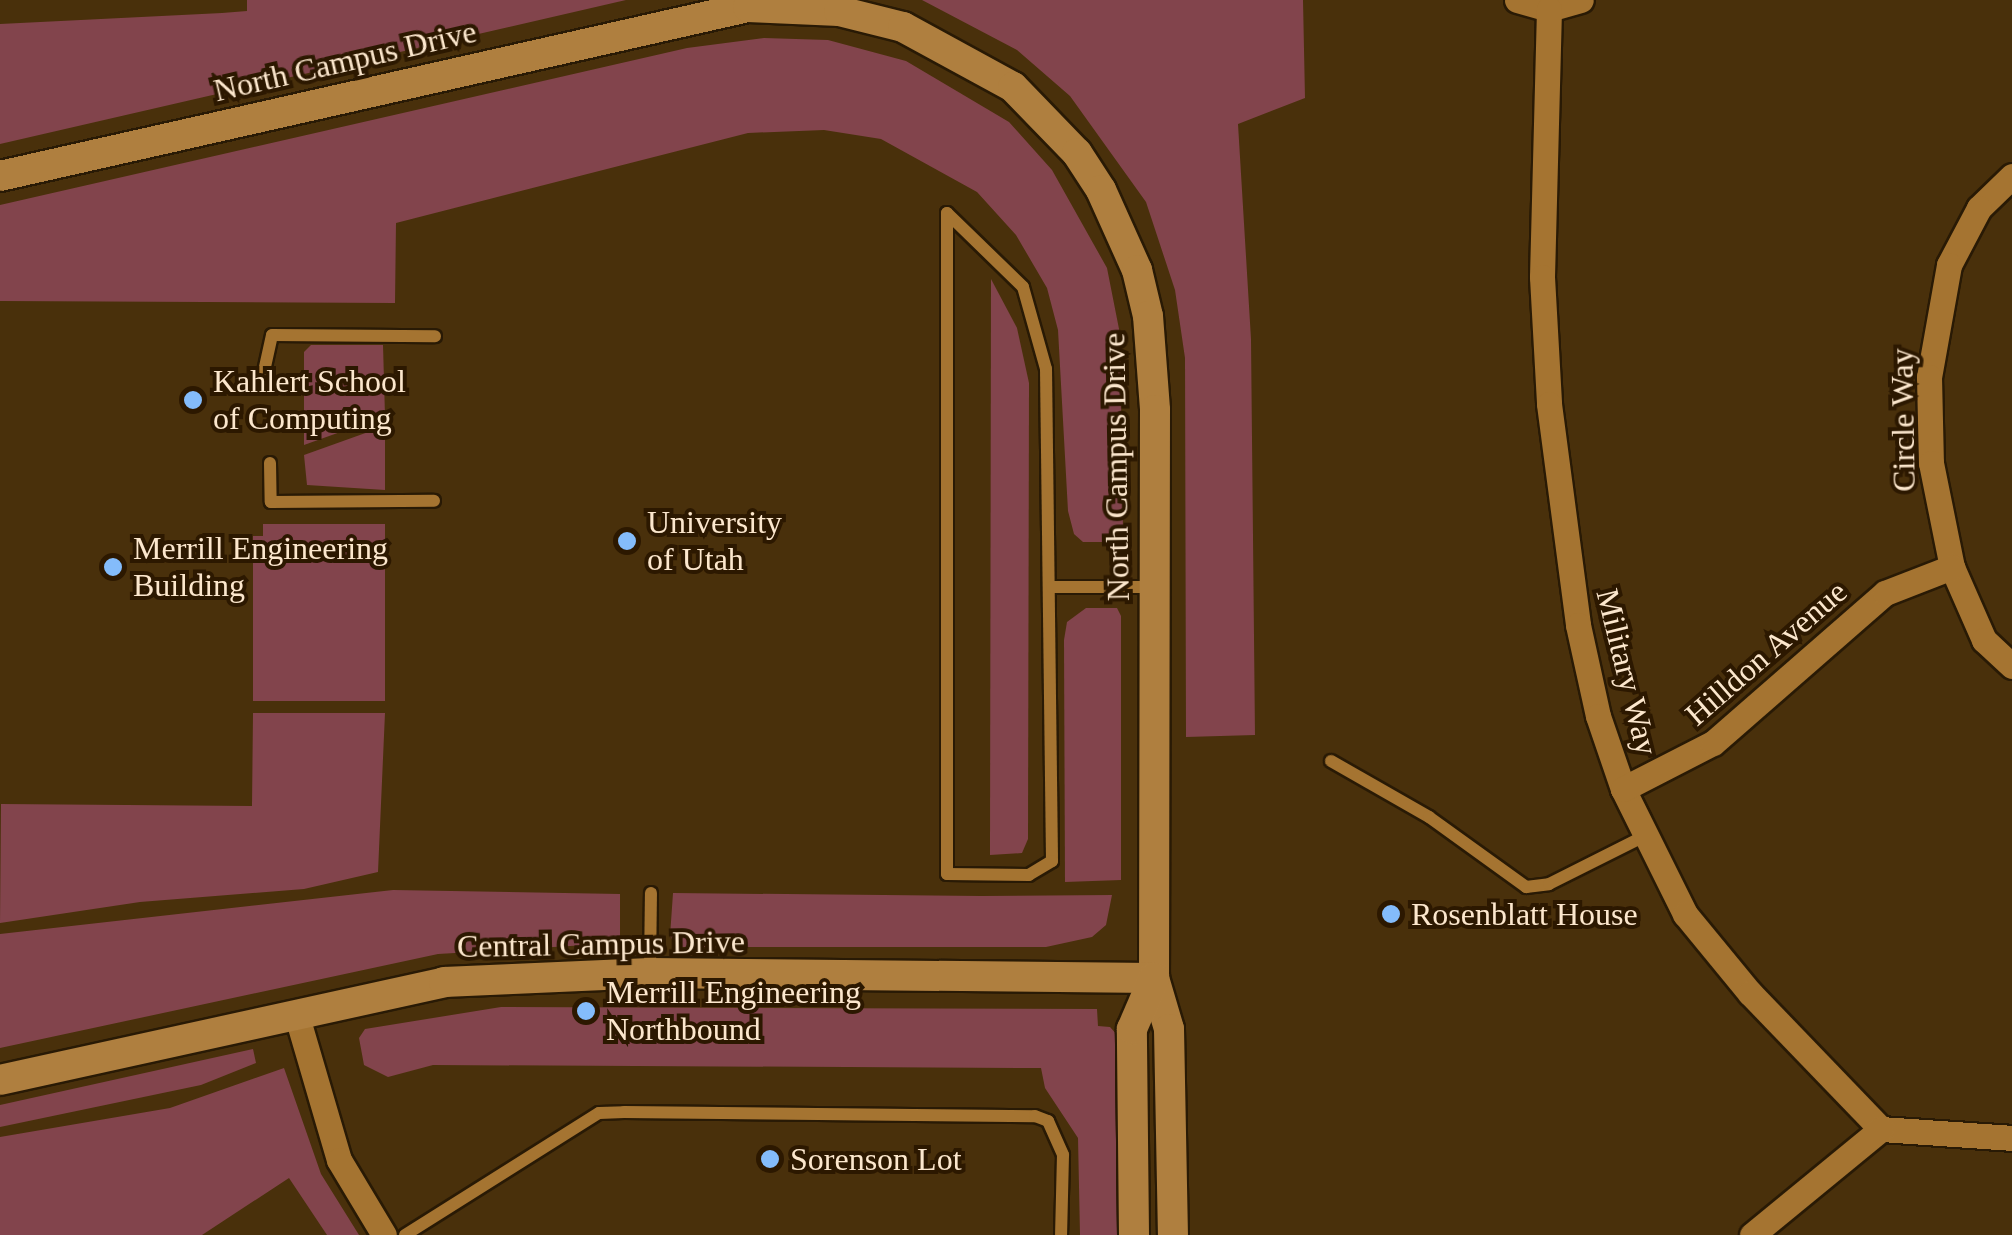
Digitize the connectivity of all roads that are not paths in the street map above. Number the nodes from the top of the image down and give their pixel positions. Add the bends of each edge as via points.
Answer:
1 (1517, 0) edge
2 (1581, 0) edge
3 (1548, 9) junction
4 (0, 176) edge
5 (2012, 176) edge
6 (435, 336) dead end
7 (262, 385) dead end
8 (270, 463) dead end
9 (434, 501) dead end
10 (1952, 568) junction
11 (1052, 587) junction
12 (1153, 587) junction
13 (2012, 666) edge
14 (1331, 762) dead end
15 (1623, 789) junction
16 (1644, 836) junction
17 (651, 893) dead end
18 (650, 973) junction
19 (1154, 978) junction
20 (296, 1013) junction
21 (0, 1080) edge
22 (1881, 1129) junction
23 (2012, 1138) edge
24 (384, 1235) edge
25 (405, 1235) edge
26 (1062, 1235) edge
27 (1134, 1235) edge
28 (1173, 1235) edge
29 (1752, 1235) edge

1 - 3 street
2 - 3 street
3 - 15 street, Military Way via 1542,278 1549,404 1578,625
4 - 12 main road, North Campus Drive via 714,11 808,7 903,27 975,61 1047,119 1085,165 1121,229 1141,286 1154,362
5 - 10 street, Circle Way via 1962,234 1933,340 1931,463
6 - 7 lane via 272,336
8 - 9 lane via 272,502
10 - 13 street, Circle Way via 1984,640
10 - 15 street, Hilldon Avenue via 1885,594 1713,743
11 - 11 lane via 1052,861 1029,876 946,874 947,212 1023,287 1040,336
11 - 12 lane
12 - 19 main road, North Campus Drive
14 - 16 lane via 1428,816 1526,887 1550,884
15 - 16 street, Military Way
16 - 22 street, Military Way via 1685,914 1716,955
17 - 18 lane
18 - 19 main road, Central Campus Drive
18 - 20 main road, Central Campus Drive via 444,982
19 - 27 main road, North Campus Drive via 1132,1029
19 - 28 main road, North Campus Drive via 1168,1029
20 - 21 main road, Central Campus Drive
20 - 24 street via 338,1160
22 - 23 street
22 - 29 street
25 - 26 lane via 599,1113 666,1112 1036,1116 1048,1121 1063,1154

